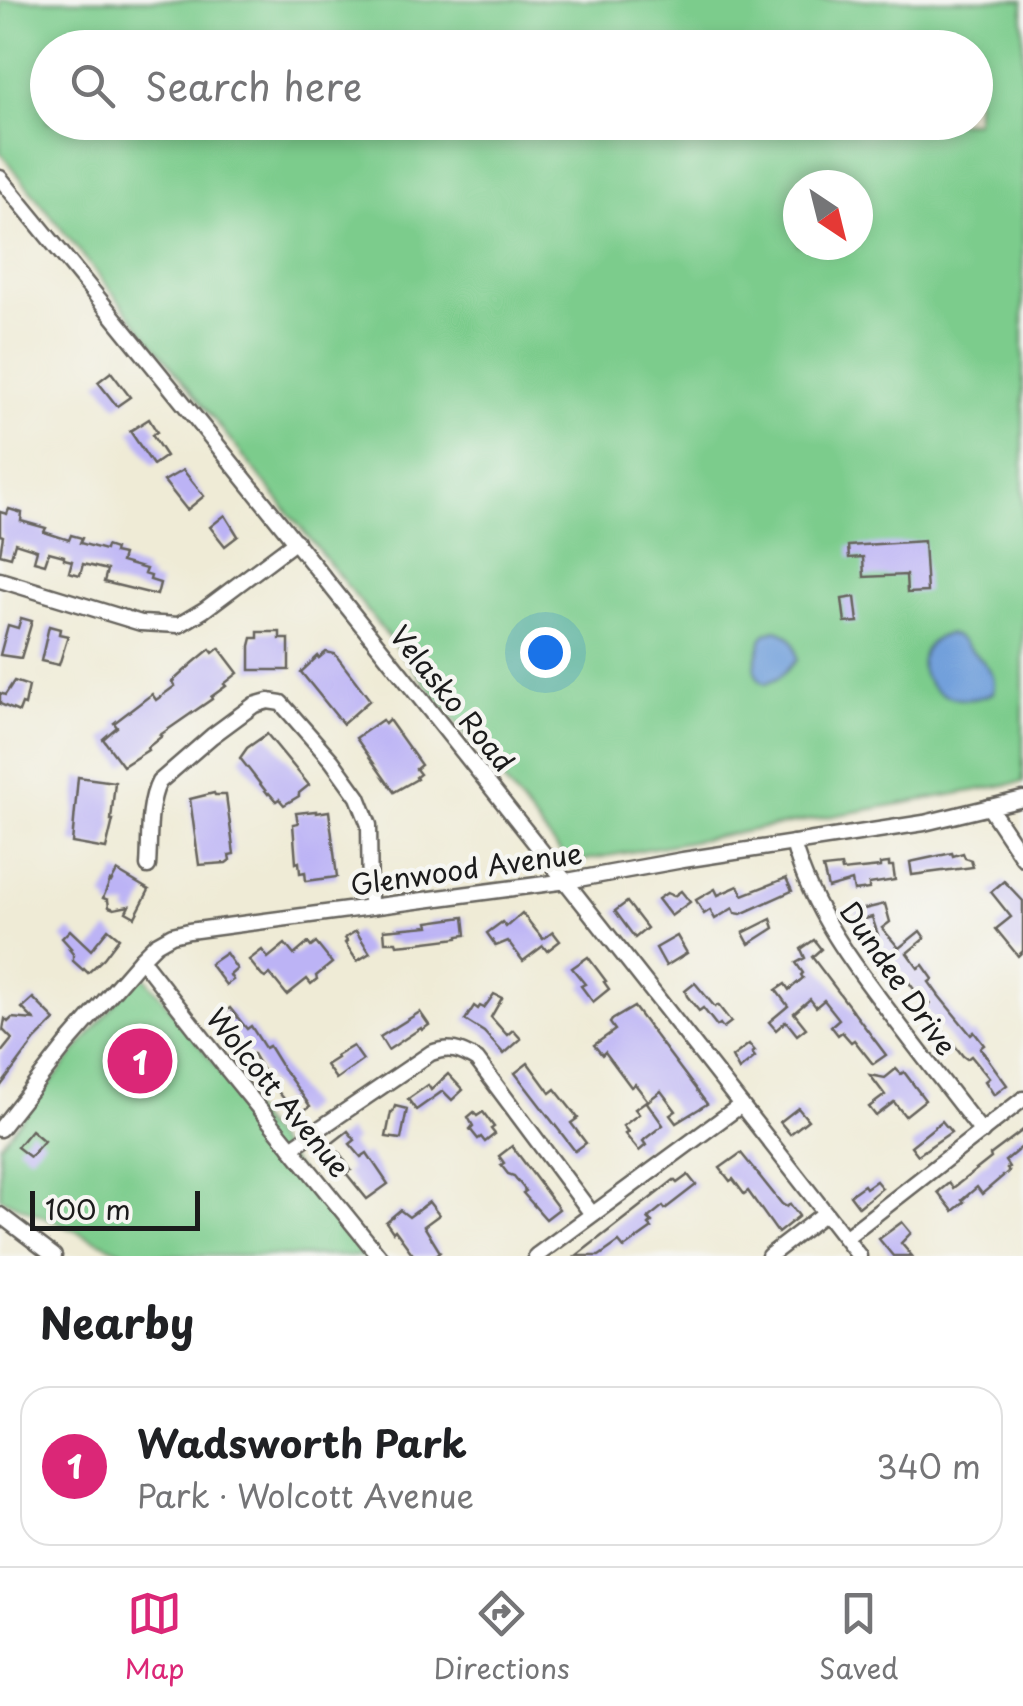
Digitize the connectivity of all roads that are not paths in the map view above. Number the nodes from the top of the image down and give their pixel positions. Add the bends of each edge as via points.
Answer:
1 (0, 178) edge
2 (296, 542) junction
3 (0, 580) edge
4 (1023, 799) edge
5 (988, 807) junction
6 (794, 843) junction
7 (1023, 858) edge
8 (148, 866) dead end
9 (567, 881) junction
10 (370, 906) junction
11 (141, 959) junction
12 (1023, 1099) edge
13 (741, 1105) junction
14 (0, 1129) edge
15 (982, 1132) junction
16 (291, 1148) junction
17 (592, 1214) junction
18 (826, 1214) junction
19 (0, 1215) edge
20 (845, 1238) junction
21 (54, 1256) edge
22 (379, 1256) edge
23 (536, 1256) edge
24 (769, 1256) edge
25 (858, 1256) edge

1 - 2 street, Velasko Road
2 - 3 street via 179,624 142,623
2 - 9 street, Velasko Road
4 - 5 street, Glenwood Avenue
5 - 6 street, Glenwood Avenue
5 - 7 street
6 - 9 street, Glenwood Avenue
6 - 15 street, Dundee Drive via 828,925
8 - 10 street via 159,782 254,704 268,700 286,706 358,797 369,824
9 - 10 street, Glenwood Avenue
9 - 13 street, Velasko Road
10 - 11 street, Glenwood Avenue via 189,931 156,944
11 - 14 street, Glenwood Avenue
11 - 16 street, Wolcott Avenue
12 - 15 street
13 - 17 street
13 - 18 street, Velasko Road
15 - 20 street
16 - 17 street via 431,1053 451,1048 476,1060
16 - 22 street, Wolcott Avenue
17 - 23 street
18 - 20 street, Velasko Road
18 - 24 street
19 - 21 street
20 - 25 street, Velasko Road

